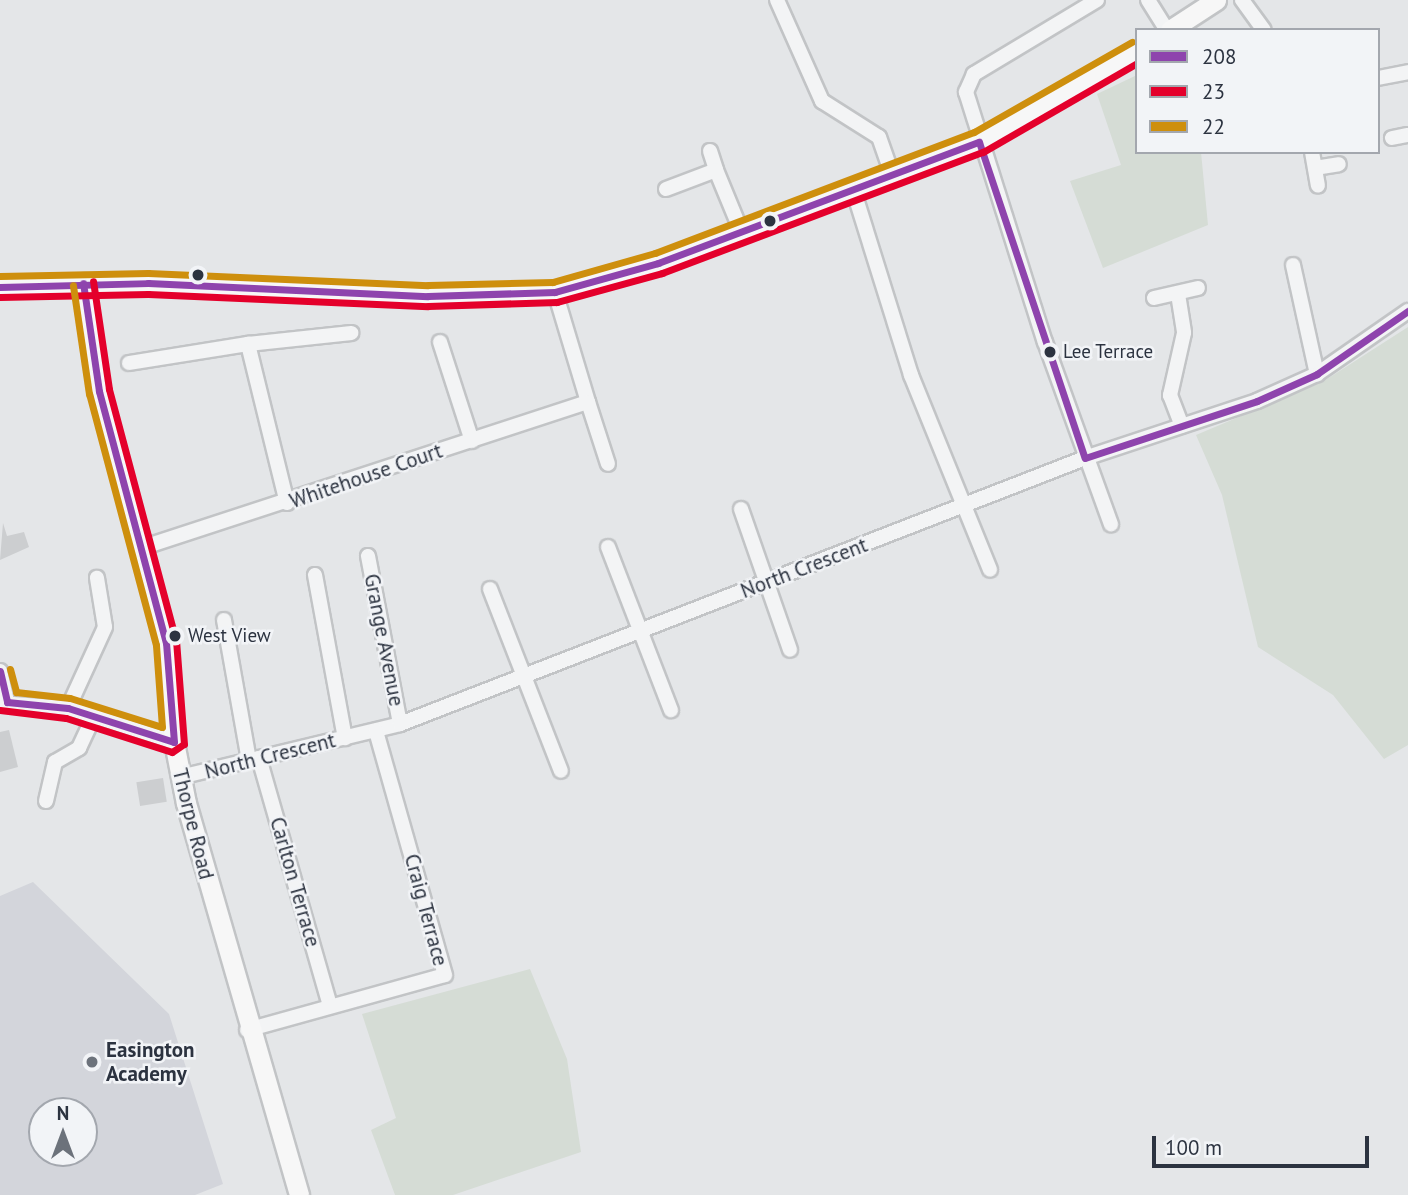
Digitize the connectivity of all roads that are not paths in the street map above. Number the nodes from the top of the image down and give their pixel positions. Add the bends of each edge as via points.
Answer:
1 (777, 0) edge
2 (1097, 0) edge
3 (1148, 0) edge
4 (1216, 0) edge
5 (1242, 0) edge
6 (1168, 28) edge
7 (1172, 28) edge
8 (1263, 28) edge
9 (1135, 52) edge
10 (1408, 72) edge
11 (1380, 78) edge
12 (1408, 135) edge
13 (1392, 138) dead end
14 (979, 142) junction
15 (710, 151) dead end
16 (1312, 154) edge
17 (1339, 164) dead end
18 (1315, 168) junction
19 (716, 170) junction
20 (893, 177) junction
21 (1318, 185) dead end
22 (666, 189) dead end
23 (854, 192) junction
24 (742, 233) junction
25 (1293, 265) dead end
26 (83, 283) junction
27 (0, 287) edge
28 (1198, 288) dead end
29 (555, 292) junction
30 (1178, 294) junction
31 (1154, 298) dead end
32 (1408, 311) edge
33 (351, 333) dead end
34 (440, 342) dead end
35 (248, 344) junction
36 (129, 363) dead end
37 (1317, 374) junction
38 (588, 402) junction
39 (1182, 426) junction
40 (472, 441) junction
41 (1085, 458) junction
42 (608, 464) dead end
43 (286, 503) junction
44 (961, 507) junction
45 (741, 509) dead end
46 (1111, 524) dead end
47 (144, 547) junction
48 (608, 547) dead end
49 (368, 556) dead end
50 (990, 570) dead end
51 (314, 575) dead end
52 (97, 578) dead end
53 (765, 584) junction
54 (490, 589) dead end
55 (224, 620) dead end
56 (642, 631) junction
57 (790, 650) dead end
58 (0, 671) edge
59 (523, 676) junction
60 (4, 702) edge
61 (68, 708) junction
62 (671, 710) dead end
63 (94, 716) junction
64 (400, 724) junction
65 (376, 731) junction
66 (345, 738) junction
67 (174, 742) junction
68 (254, 759) junction
69 (561, 771) dead end
70 (180, 777) junction
71 (46, 801) dead end
72 (330, 1006) junction
73 (247, 1030) junction
74 (299, 1195) edge

1 - 20 street via 822,101 879,137
2 - 14 street via 974,74 966,92
3 - 6 street
4 - 7 main road
5 - 8 street
9 - 14 main road
10 - 11 street
12 - 13 street
14 - 20 main road
14 - 41 street
15 - 19 street
16 - 18 street
17 - 18 street
18 - 21 street
19 - 22 street
19 - 24 street
20 - 23 main road
23 - 24 main road
23 - 44 street via 911,375
24 - 29 main road
25 - 37 street
26 - 27 main road
26 - 29 main road via 428,296
26 - 47 main road, Thorpe Road via 99,391
28 - 30 street
29 - 38 street
30 - 31 street
30 - 39 street via 1184,333 1170,396
32 - 37 street, North Crescent
33 - 35 street
34 - 40 street
35 - 36 street
35 - 43 street
37 - 39 street, North Crescent
38 - 40 street, Whitehouse Court
38 - 42 street
39 - 41 street, North Crescent
40 - 43 street, Whitehouse Court
41 - 44 street, North Crescent
41 - 46 street
43 - 47 street, Whitehouse Court
44 - 50 street
44 - 53 street, North Crescent
45 - 53 street
47 - 67 main road, Thorpe Road via 166,643
48 - 56 street
49 - 64 street, Grange Avenue
51 - 66 street
52 - 61 street via 106,627
53 - 56 street, North Crescent
53 - 57 street
54 - 59 street
55 - 68 street, Carlton Terrace
56 - 59 street, North Crescent
56 - 62 street
58 - 60 street
59 - 64 street, North Crescent
59 - 69 street
60 - 61 street
61 - 63 street
63 - 67 street
63 - 71 street via 79,748 55,762
64 - 65 street, North Crescent
65 - 66 street, North Crescent
65 - 72 street, Craig Terrace via 445,975
66 - 68 street, North Crescent
67 - 70 main road, Thorpe Road
68 - 70 street, North Crescent
68 - 72 street, Carlton Terrace
70 - 73 main road, Thorpe Road
72 - 73 street, Craig Terrace
73 - 74 main road, Thorpe Road

